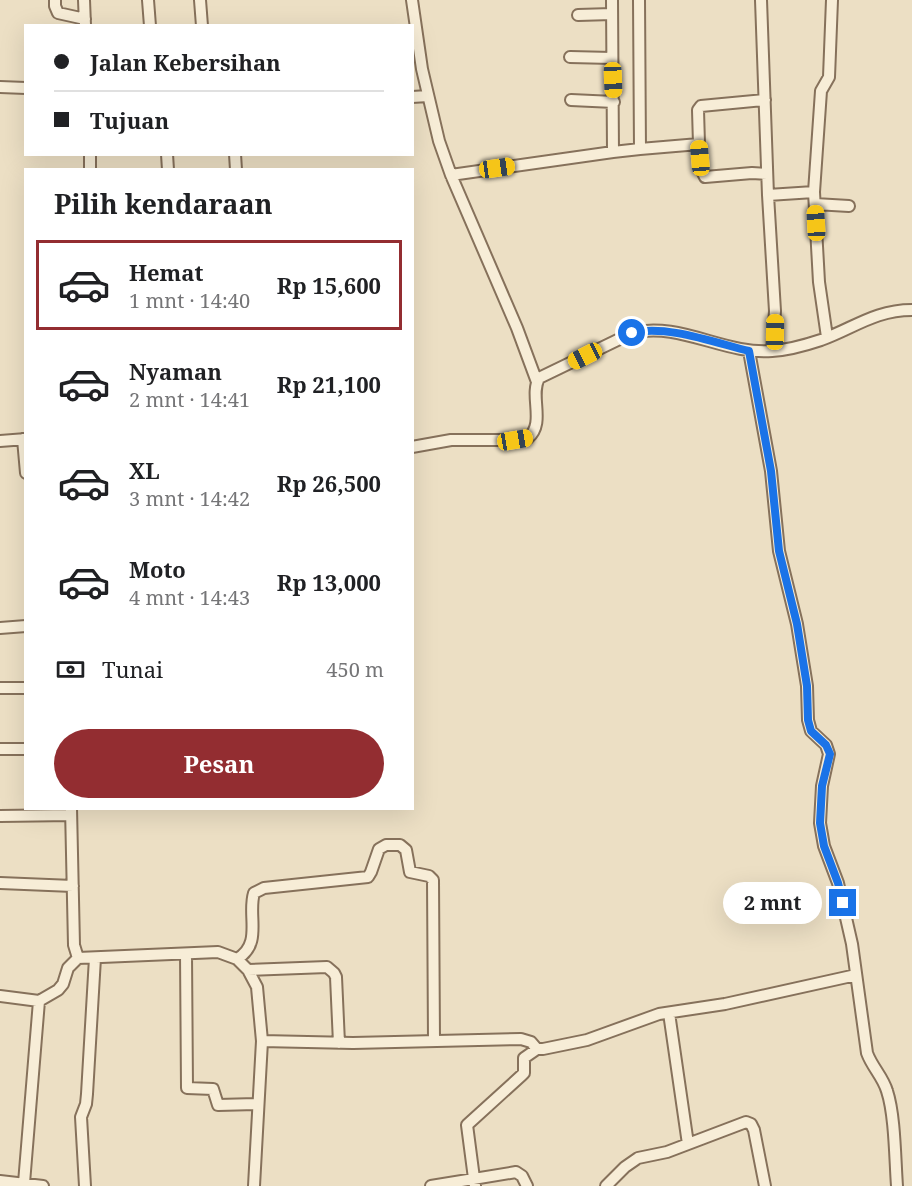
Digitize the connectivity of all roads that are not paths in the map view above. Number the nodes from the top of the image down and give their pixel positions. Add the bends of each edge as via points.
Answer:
1 (55, 0) edge
2 (84, 0) edge
3 (148, 0) edge
4 (200, 0) edge
5 (412, 0) edge
6 (612, 0) edge
7 (639, 0) edge
8 (761, 0) edge
9 (831, 0) edge
10 (612, 14) junction
11 (578, 15) dead end
12 (85, 22) edge
13 (150, 24) edge
14 (201, 24) edge
15 (570, 57) dead end
16 (612, 57) junction
17 (0, 87) edge
18 (24, 88) edge
19 (429, 96) junction
20 (414, 97) edge
21 (571, 100) dead end
22 (765, 100) junction
23 (614, 102) junction
24 (699, 144) junction
25 (639, 149) junction
26 (613, 152) junction
27 (767, 174) junction
28 (451, 175) junction
29 (814, 192) junction
30 (768, 195) junction
31 (815, 204) junction
32 (849, 206) dead end
33 (912, 310) edge
34 (827, 337) junction
35 (749, 351) junction
36 (772, 351) junction
37 (537, 382) junction
38 (24, 439) edge
39 (0, 441) edge
40 (414, 447) edge
41 (24, 626) edge
42 (0, 628) edge
43 (0, 688) edge
44 (24, 688) edge
45 (0, 749) edge
46 (24, 749) edge
47 (71, 812) edge
48 (0, 816) edge
49 (0, 883) edge
50 (73, 886) junction
51 (186, 954) junction
52 (78, 958) junction
53 (95, 958) junction
54 (237, 958) junction
55 (248, 970) junction
56 (856, 975) junction
57 (0, 996) edge
58 (39, 1001) junction
59 (669, 1012) junction
60 (434, 1040) junction
61 (262, 1041) junction
62 (339, 1043) junction
63 (537, 1049) junction
64 (258, 1104) junction
65 (688, 1144) junction
66 (0, 1181) edge
67 (24, 1183) junction
68 (474, 1183) edge
69 (43, 1186) edge
70 (85, 1186) edge
71 (254, 1186) edge
72 (431, 1186) edge
73 (527, 1186) edge
74 (606, 1186) edge
75 (765, 1186) edge
76 (897, 1186) edge

1 - 12 street via 58,13
2 - 12 street
3 - 13 street
4 - 14 street
5 - 19 street
6 - 10 street
7 - 25 street
8 - 22 street
9 - 29 street via 829,79 821,92
10 - 11 street
10 - 16 street
15 - 16 street
16 - 23 street
17 - 18 street
19 - 20 street
19 - 28 street
21 - 23 street
22 - 24 street via 701,106
22 - 27 street
23 - 26 street
24 - 25 street
24 - 27 street via 705,177
25 - 26 street
26 - 28 street
27 - 30 street
28 - 37 street
29 - 30 street
29 - 31 street
30 - 36 street via 775,311
31 - 32 street
31 - 34 street via 819,282
33 - 34 street via 872,316
34 - 36 street
35 - 36 street
35 - 37 street via 646,330 546,374
35 - 56 street via 771,471 779,551 807,686 808,720 811,731 830,754 822,786 820,823 838,883
37 - 40 street via 536,426 528,438 451,440
38 - 39 street
41 - 42 street
43 - 44 street
45 - 46 street
47 - 48 street
47 - 50 street
49 - 50 street
50 - 52 street via 74,945
51 - 53 street
51 - 54 street via 218,952
51 - 64 street via 187,1087 213,1089 218,1105
52 - 53 street
52 - 58 street via 68,968 58,990
53 - 70 street via 87,1094 81,1117
54 - 55 street
54 - 60 street via 250,947 254,893 272,887 368,876 379,849 391,844 404,846 410,872 433,880
55 - 61 street via 257,987
55 - 62 street via 331,969 336,977
56 - 59 street via 725,1004
56 - 76 street via 867,1053 889,1097
57 - 58 street
58 - 67 street
59 - 63 street via 587,1040
59 - 65 street
60 - 62 street
60 - 63 street via 520,1039
61 - 62 street
61 - 64 street
63 - 68 street via 524,1058 524,1073 467,1125
64 - 71 street
65 - 74 street via 638,1158
65 - 75 street via 746,1122 751,1124
66 - 67 street
67 - 69 street
68 - 72 street
68 - 73 street via 516,1172

